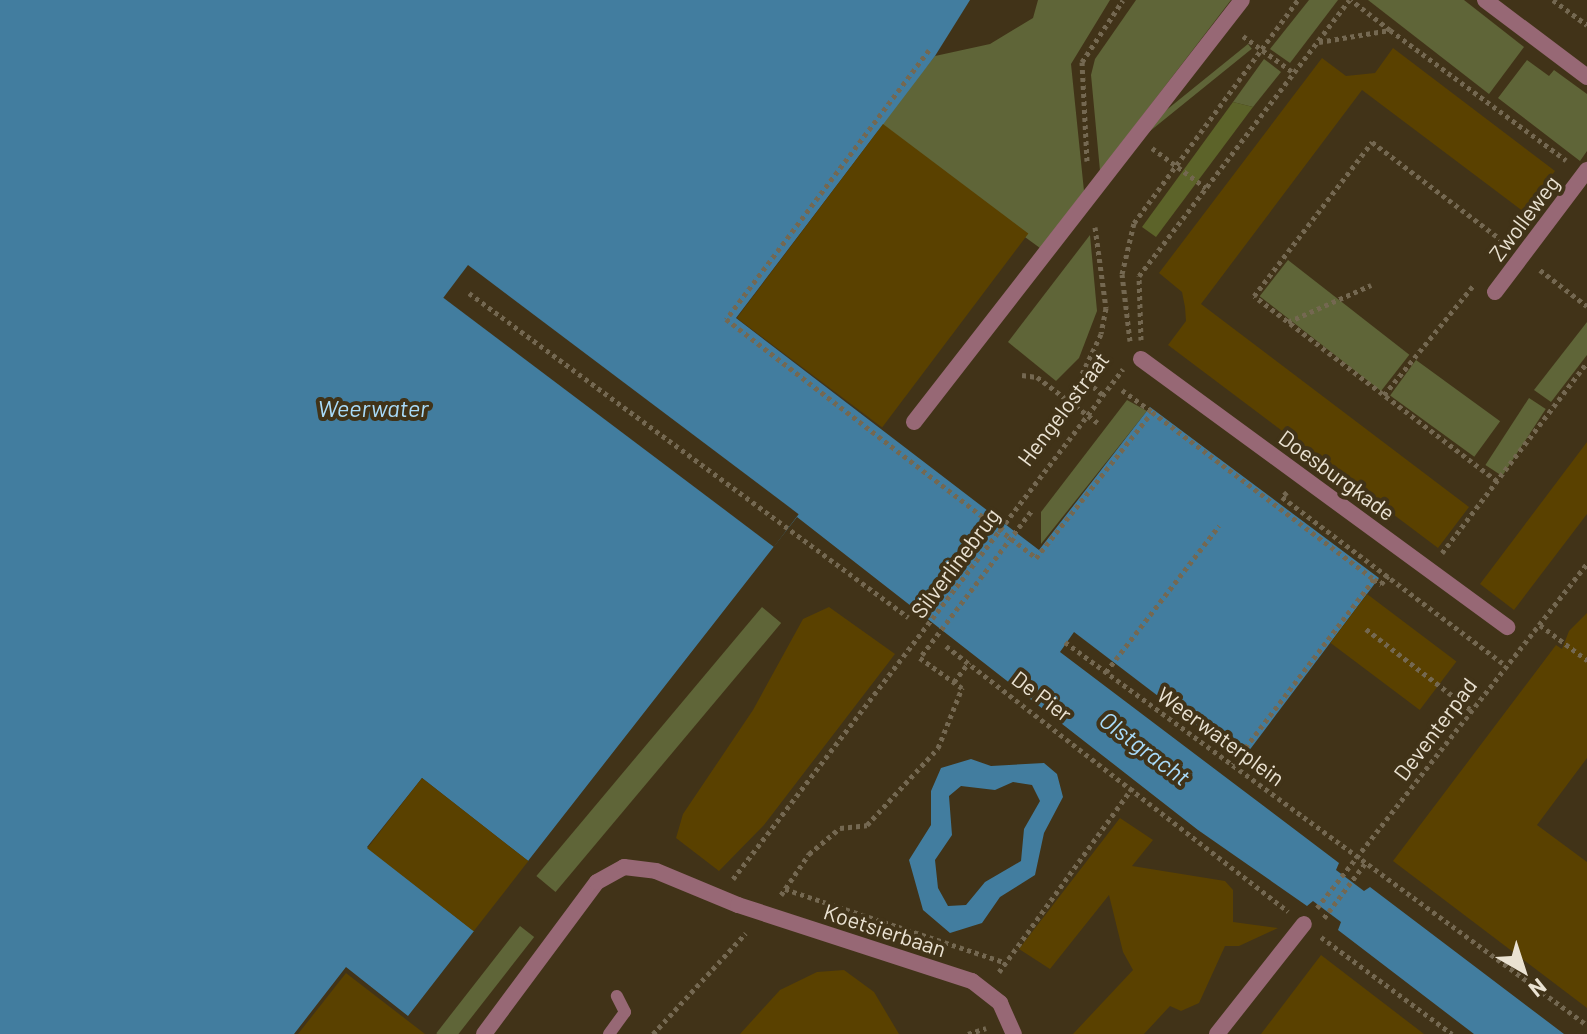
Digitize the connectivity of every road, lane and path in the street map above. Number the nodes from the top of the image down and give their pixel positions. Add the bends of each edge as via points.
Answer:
1 (1242, 0) edge
2 (1298, 0) edge
3 (1350, 0) edge
4 (1485, 0) edge
5 (1553, 0) edge
6 (1224, 22) junction
7 (1587, 25) edge
8 (1390, 30) junction
9 (1318, 43) junction
10 (1261, 49) junction
11 (929, 50) dead end
12 (1294, 73) junction
13 (1587, 77) edge
14 (1136, 136) junction
15 (1175, 167) junction
16 (1586, 172) edge
17 (1206, 188) junction
18 (1522, 256) junction
19 (1479, 279) dead end
20 (1371, 285) dead end
21 (1495, 292) dead end
22 (469, 293) dead end
23 (1587, 306) edge
24 (1288, 322) junction
25 (1133, 358) junction
26 (1587, 363) edge
27 (1022, 375) dead end
28 (1122, 390) dead end
29 (1384, 395) junction
30 (1152, 412) junction
31 (1088, 416) junction
32 (914, 422) dead end
33 (1098, 423) dead end
34 (1299, 475) junction
35 (1497, 481) junction
36 (1024, 499) joint
37 (1033, 509) dead end
38 (1219, 526) dead end
39 (1587, 564) edge
40 (1429, 570) junction
41 (1388, 576) junction
42 (1374, 579) junction
43 (908, 617) dead end
44 (1540, 625) junction
45 (1507, 627) dead end
46 (1366, 629) dead end
47 (1065, 642) dead end
48 (946, 646) dead end
49 (1587, 660) edge
50 (969, 662) junction
51 (1504, 664) junction
52 (1106, 672) junction
53 (954, 682) junction
54 (1470, 709) junction
55 (1233, 764) junction
56 (1133, 787) junction
57 (1358, 855) junction
58 (1367, 861) junction
59 (720, 896) junction
60 (1312, 921) junction
61 (746, 933) dead end
62 (1003, 962) junction
63 (999, 972) dead end
64 (617, 996) dead end
65 (1587, 1025) edge
66 (986, 1028) dead end
67 (484, 1034) edge
68 (609, 1034) edge
69 (653, 1034) edge
70 (968, 1034) edge
71 (1014, 1034) edge
72 (1217, 1034) edge
73 (1452, 1034) edge

1 - 6 street
2 - 10 path, Hengelostraat
3 - 8 path
3 - 9 path, Hengelostraat
4 - 13 street
5 - 7 path
6 - 10 path
6 - 14 street
8 - 9 path
8 - 16 path
9 - 12 path, Hengelostraat
10 - 12 path
10 - 15 path, Hengelostraat
11 - 30 path via 726,319 1036,558
12 - 17 path, Hengelostraat
14 - 15 path
14 - 32 street
15 - 17 path
15 - 25 path, Hengelostraat via 1134,223 1125,247
16 - 18 street, Zwolleweg
17 - 25 path, Hengelostraat via 1139,276
18 - 21 street, Zwolleweg
18 - 23 path
18 - 24 path via 1372,142 1254,296
19 - 29 path
20 - 24 path
22 - 43 path
24 - 29 path
25 - 31 path, Hengelostraat
25 - 34 street, Doesburgkade
26 - 35 path
27 - 31 path via 1037,377
28 - 30 path
29 - 35 path
30 - 42 path
31 - 33 path
31 - 36 path, Hengelostraat
34 - 40 street, Doesburgkade
34 - 41 path via 1282,497
35 - 40 path
36 - 59 path, Silverlinebrug
37 - 53 path, Silverlinebrug via 921,657
38 - 52 path
39 - 44 path, Deventerpad
40 - 45 street, Doesburgkade
41 - 42 path via 1381,584
41 - 51 path
42 - 55 path
44 - 49 path
44 - 51 path, Deventerpad
46 - 54 path
47 - 52 path, Weerwaterplein
48 - 50 path, De Pier
50 - 53 path
50 - 56 path, De Pier
51 - 54 path, Deventerpad
52 - 55 path, Weerwaterplein
53 - 62 path via 962,688 938,748 867,825 840,828 809,854 783,892
54 - 57 path, Deventerpad
55 - 57 path, Weerwaterplein
56 - 60 path, De Pier
56 - 62 path
57 - 58 path
57 - 60 path, Deventerpad
58 - 60 path
58 - 65 path
59 - 67 street, Koetsierbaan via 656,871 624,867 597,882
59 - 71 street, Koetsierbaan via 972,981 1000,1003
60 - 72 street
60 - 73 path
61 - 69 path
62 - 63 path
64 - 68 lane via 625,1012
66 - 70 path

